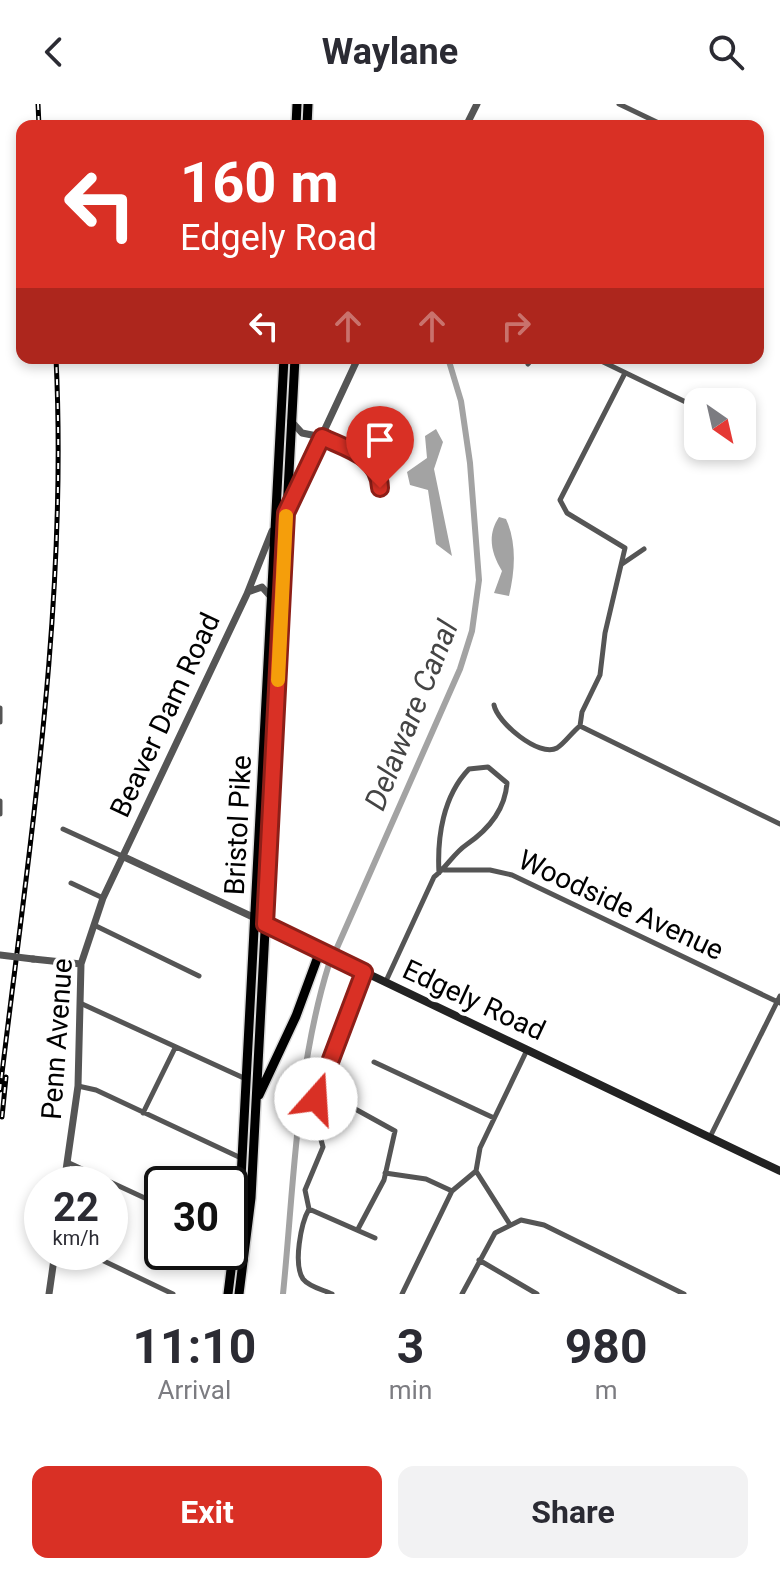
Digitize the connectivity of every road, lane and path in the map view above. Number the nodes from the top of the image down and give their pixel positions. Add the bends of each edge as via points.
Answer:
1 (619, 104) edge
2 (646, 120) edge
3 (284, 364) edge
4 (295, 364) edge
5 (355, 364) edge
6 (607, 364) edge
7 (625, 373) junction
8 (684, 401) edge
9 (291, 421) junction
10 (322, 437) junction
11 (380, 494) dead end
12 (286, 513) junction
13 (275, 522) junction
14 (644, 549) dead end
15 (621, 565) junction
16 (247, 594) junction
17 (271, 597) junction
18 (494, 705) dead end
19 (0, 708) edge
20 (0, 722) edge
21 (580, 726) junction
22 (0, 801) edge
23 (0, 814) edge
24 (780, 824) edge
25 (63, 829) dead end
26 (122, 856) junction
27 (439, 873) junction
28 (71, 883) dead end
29 (103, 898) junction
30 (255, 918) junction
31 (93, 924) junction
32 (265, 924) junction
33 (320, 951) junction
34 (0, 955) edge
35 (81, 964) junction
36 (364, 972) junction
37 (199, 976) dead end
38 (385, 982) junction
39 (779, 1000) edge
40 (80, 1003) junction
41 (175, 1048) junction
42 (527, 1050) junction
43 (374, 1062) dead end
44 (246, 1079) junction
45 (322, 1080) junction
46 (78, 1086) junction
47 (256, 1105) junction
48 (143, 1113) junction
49 (494, 1118) junction
50 (710, 1137) junction
51 (242, 1159) junction
52 (67, 1162) junction
53 (66, 1166) edge
54 (241, 1166) edge
55 (476, 1171) junction
56 (780, 1171) edge
57 (385, 1173) junction
58 (452, 1191) junction
59 (144, 1198) edge
60 (309, 1209) junction
61 (509, 1223) junction
62 (358, 1229) junction
63 (375, 1238) dead end
64 (479, 1260) junction
65 (52, 1270) edge
66 (123, 1270) edge
67 (230, 1270) edge
68 (49, 1294) edge
69 (173, 1294) edge
70 (228, 1294) edge
71 (239, 1294) edge
72 (332, 1294) edge
73 (402, 1294) edge
74 (462, 1294) edge
75 (537, 1294) edge
76 (684, 1294) edge

1 - 2 street
3 - 13 highway, Bristol Pike
4 - 9 highway, Bristol Pike
5 - 10 street
6 - 7 street
7 - 8 street
7 - 15 street via 560,500 564,510 623,546
9 - 10 street via 302,433
9 - 12 highway, Bristol Pike
10 - 11 street via 368,460 379,476
10 - 12 street
12 - 32 highway, Bristol Pike
13 - 16 street, Beaver Dam Road
13 - 17 highway, Bristol Pike
14 - 15 street
15 - 21 street via 602,667
16 - 17 street, Beaver Dam Road via 262,587
16 - 26 street, Beaver Dam Road
17 - 30 highway, Bristol Pike
18 - 21 street via 505,727 547,749 557,748
19 - 20 street
21 - 24 street
22 - 23 street
25 - 26 street, Edgely Road
26 - 29 street, Penn Avenue
26 - 30 street, Edgely Road
27 - 27 street via 439,831 456,788 469,769 488,767 507,783 506,801 481,838 466,845
27 - 38 street
27 - 39 street, Woodside Avenue via 450,869 512,875
28 - 29 street
29 - 31 street, Penn Avenue
30 - 32 main road, Edgely Road
30 - 44 highway, Bristol Pike
31 - 35 street, Penn Avenue
31 - 37 street
32 - 33 main road, Edgely Road
32 - 47 highway, Bristol Pike
33 - 36 main road, Edgely Road
33 - 47 highway
34 - 35 street, bridge
35 - 40 street, Penn Avenue
36 - 38 main road, Edgely Road
36 - 45 street
38 - 42 main road, Edgely Road
39 - 50 street
40 - 41 street
40 - 46 street, Penn Avenue
41 - 44 street
41 - 48 street
42 - 49 street
42 - 50 main road, Edgely Road
43 - 49 street
44 - 51 highway, Bristol Pike
45 - 57 street via 348,1105 393,1127 396,1135
45 - 60 street via 315,1118 323,1147 305,1190
46 - 48 street
46 - 52 street, Penn Avenue
47 - 71 highway, Bristol Pike
48 - 51 street
49 - 55 street
50 - 56 main road, Edgely Road
51 - 54 highway, Bristol Pike
52 - 53 street, Penn Avenue
52 - 59 street
55 - 58 street
55 - 61 street
57 - 58 street via 426,1179
57 - 62 street
58 - 73 street
60 - 62 street
60 - 72 street via 300,1230 301,1274 307,1283
61 - 64 street via 495,1233
61 - 76 street via 541,1224
62 - 63 street
64 - 74 street
64 - 75 street
65 - 68 street
66 - 69 street
67 - 70 highway, Bristol Pike

